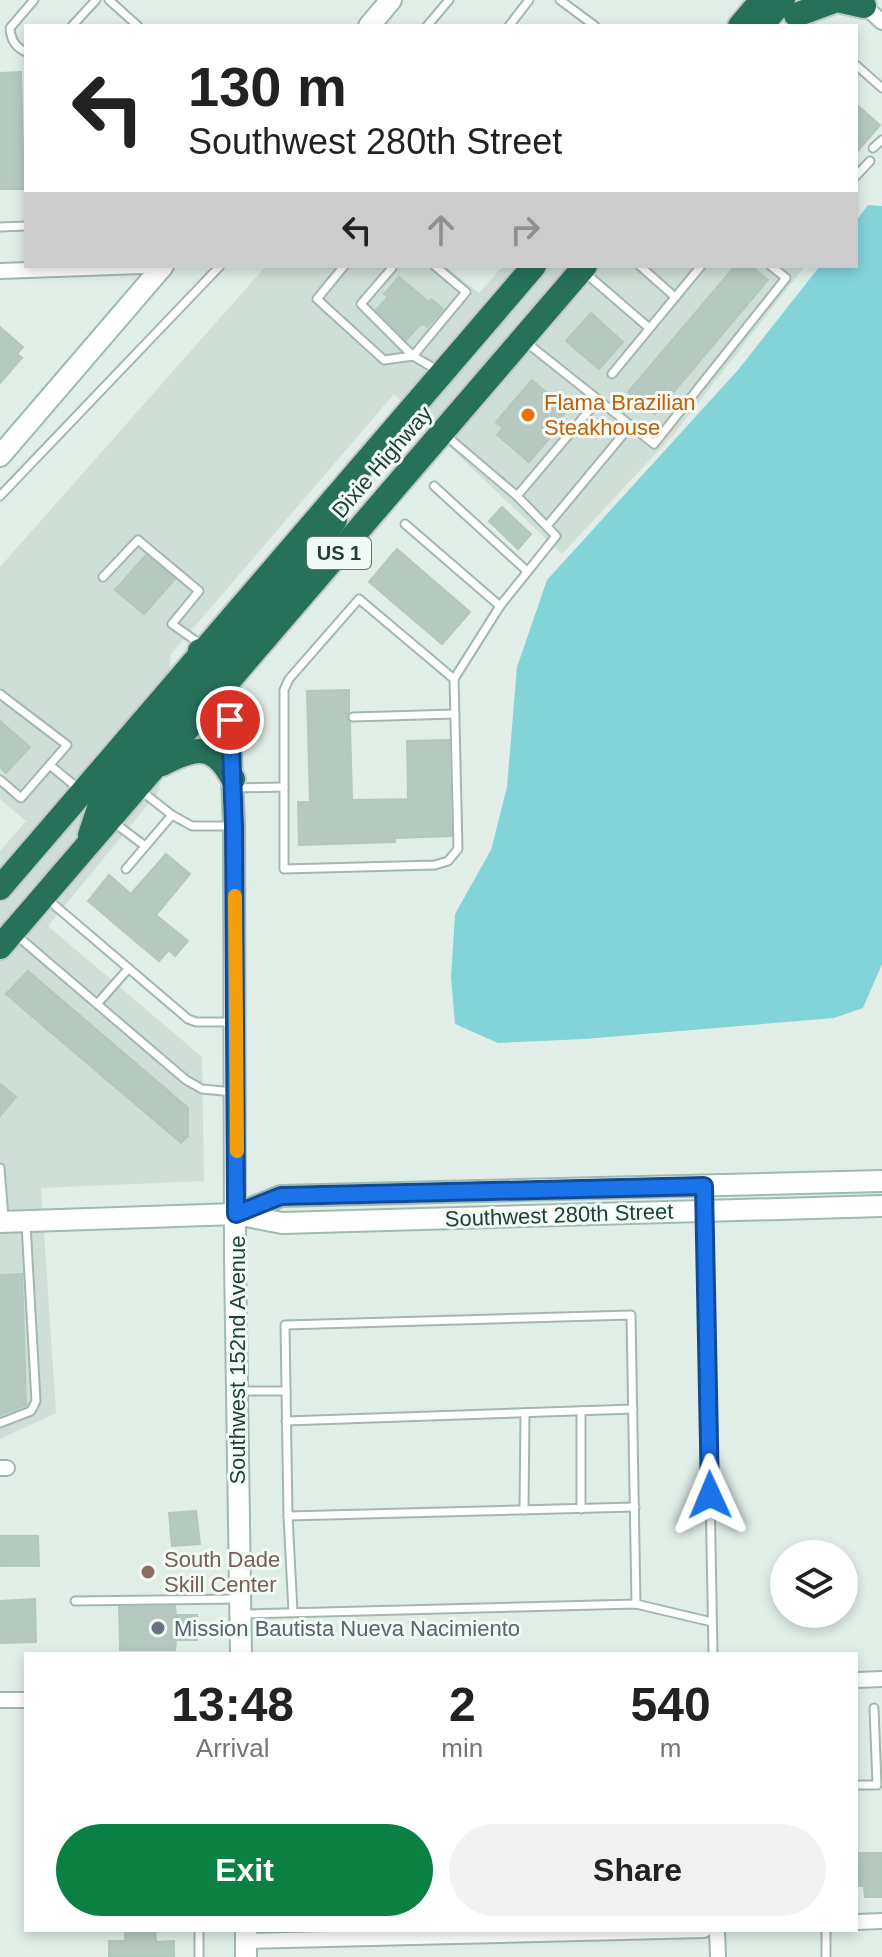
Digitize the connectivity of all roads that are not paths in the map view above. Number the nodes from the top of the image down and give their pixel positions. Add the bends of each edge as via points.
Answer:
1 (34, 0) edge
2 (96, 0) edge
3 (109, 0) edge
4 (391, 0) edge
5 (449, 0) edge
6 (529, 0) edge
7 (560, 0) edge
8 (762, 0) edge
9 (868, 9) edge
10 (794, 10) edge
11 (74, 24) edge
12 (136, 24) edge
13 (371, 24) edge
14 (429, 24) edge
15 (511, 24) edge
16 (592, 24) edge
17 (742, 24) edge
18 (765, 24) edge
19 (24, 51) edge
20 (858, 67) edge
21 (882, 88) edge
22 (867, 158) dead end
23 (858, 174) edge
24 (24, 226) edge
25 (0, 227) edge
26 (85, 268) edge
27 (161, 268) edge
28 (218, 268) edge
29 (342, 268) edge
30 (392, 268) edge
31 (437, 268) edge
32 (532, 268) edge
33 (583, 268) edge
34 (642, 268) edge
35 (699, 268) edge
36 (774, 268) edge
37 (0, 271) edge
38 (675, 297) junction
39 (648, 327) junction
40 (522, 339) junction
41 (413, 356) junction
42 (442, 373) junction
43 (612, 374) dead end
44 (598, 400) junction
45 (631, 425) junction
46 (442, 433) junction
47 (0, 456) edge
48 (348, 484) junction
49 (434, 486) dead end
50 (0, 496) edge
51 (517, 496) junction
52 (405, 524) dead end
53 (547, 526) junction
54 (527, 571) junction
55 (103, 577) dead end
56 (500, 606) junction
57 (202, 649) junction
58 (454, 679) junction
59 (228, 683) junction
60 (0, 694) edge
61 (455, 714) junction
62 (353, 717) dead end
63 (51, 766) junction
64 (156, 766) junction
65 (0, 780) edge
66 (234, 784) junction
67 (284, 787) junction
68 (137, 788) junction
69 (82, 792) junction
70 (172, 815) junction
71 (110, 819) junction
72 (234, 826) junction
73 (145, 846) junction
74 (85, 849) junction
75 (126, 869) dead end
76 (0, 888) edge
77 (44, 896) junction
78 (7, 940) edge
79 (128, 969) junction
80 (97, 1004) junction
81 (236, 1022) junction
82 (236, 1092) junction
83 (1, 1172) edge
84 (882, 1181) edge
85 (704, 1186) junction
86 (548, 1190) junction
87 (409, 1195) junction
88 (882, 1206) edge
89 (705, 1211) junction
90 (236, 1214) junction
91 (549, 1215) junction
92 (411, 1219) junction
93 (26, 1221) junction
94 (2, 1222) edge
95 (237, 1391) junction
96 (286, 1391) junction
97 (633, 1409) junction
98 (581, 1411) junction
99 (525, 1413) junction
100 (286, 1421) junction
101 (0, 1423) edge
102 (635, 1507) junction
103 (581, 1509) junction
104 (524, 1510) junction
105 (288, 1516) junction
106 (75, 1601) dead end
107 (636, 1604) junction
108 (240, 1607) junction
109 (293, 1612) junction
110 (712, 1622) junction
111 (241, 1652) edge
112 (713, 1652) edge
113 (882, 1679) edge
114 (858, 1680) edge
115 (0, 1700) edge
116 (24, 1700) edge
117 (874, 1708) dead end
118 (858, 1785) edge
119 (879, 1785) edge
120 (882, 1921) edge
121 (858, 1922) edge
122 (199, 1932) edge
123 (634, 1932) edge
124 (717, 1932) edge
125 (826, 1932) edge
126 (246, 1943) edge
127 (199, 1957) edge
128 (718, 1957) edge
129 (826, 1957) edge

1 - 19 lane via 10,28 11,38
2 - 11 lane
3 - 12 lane
4 - 13 street
5 - 14 lane
6 - 15 lane
7 - 16 lane
8 - 17 highway
9 - 10 highway via 837,0
10 - 18 highway
20 - 21 lane
22 - 23 lane
24 - 25 lane
26 - 37 street
27 - 47 street
28 - 50 lane
29 - 41 lane via 317,299 384,360
30 - 41 lane via 361,304
31 - 41 lane via 466,292
32 - 42 highway, Dixie Highway / US 1
33 - 39 lane
33 - 40 highway, Dixie Highway / US 1
34 - 38 lane
35 - 38 lane
36 - 45 lane via 786,278 654,444
38 - 39 lane
39 - 43 lane
40 - 44 lane
40 - 46 highway, Dixie Highway / US 1
41 - 42 lane
42 - 48 highway, Dixie Highway / US 1
44 - 45 lane
44 - 51 lane
45 - 53 lane
46 - 51 lane
46 - 59 highway, Dixie Highway / US 1
48 - 57 highway, Dixie Highway / US 1
48 - 59 highway via 334,521 229,649
49 - 54 lane
51 - 53 lane
52 - 56 lane
53 - 54 lane via 556,536
54 - 56 lane
55 - 57 lane via 138,540 199,591 172,624
56 - 58 lane
57 - 69 highway, Dixie Highway / US 1
57 - 74 highway via 209,668 202,680 101,802
58 - 61 lane
58 - 67 lane via 359,599 284,690
59 - 64 highway, Dixie Highway / US 1
59 - 66 street, Southwest 152nd Avenue
60 - 63 lane via 67,745
61 - 62 lane
61 - 67 lane via 458,849 448,861 284,869
63 - 65 lane via 21,798
63 - 69 lane
64 - 66 highway via 185,751 206,751 225,763
64 - 68 highway, Dixie Highway / US 1
66 - 67 lane
66 - 72 street, Southwest 152nd Avenue
68 - 70 lane
68 - 71 highway, Dixie Highway / US 1
69 - 76 highway, Dixie Highway / US 1
70 - 72 lane via 192,826
70 - 73 lane
71 - 73 lane
71 - 74 highway, Dixie Highway / US 1
72 - 81 street, Southwest 152nd Avenue
73 - 75 lane
74 - 77 highway, Dixie Highway / US 1
77 - 78 highway, Dixie Highway / US 1
77 - 79 lane
78 - 80 lane
79 - 80 lane
79 - 81 lane via 188,1019
80 - 82 lane via 193,1085
81 - 82 street, Southwest 152nd Avenue
82 - 90 street, Southwest 152nd Avenue
83 - 94 lane
84 - 85 street, Southwest 280th Street
85 - 86 street, Southwest 280th Street
85 - 89 street
86 - 87 street, Southwest 280th Street
86 - 91 street
87 - 90 street, Southwest 280th Street via 281,1196
87 - 92 street
88 - 89 street, Southwest 280th Street
89 - 91 street, Southwest 280th Street
89 - 110 lane
90 - 92 street, Southwest 280th Street via 282,1223
90 - 93 street, Southwest 280th Street
90 - 95 street, Southwest 152nd Avenue
91 - 92 street, Southwest 280th Street
93 - 94 street, Southwest 280th Street
93 - 101 lane via 36,1401 31,1411
95 - 96 lane
95 - 108 street, Southwest 152nd Avenue
96 - 97 lane via 285,1325 631,1315
96 - 100 lane
97 - 98 lane
97 - 102 lane
98 - 99 lane
98 - 103 lane
99 - 100 lane
99 - 104 lane
100 - 105 lane
102 - 103 lane
102 - 107 lane
103 - 104 lane
104 - 105 lane
105 - 109 lane
106 - 108 lane
107 - 109 lane
107 - 110 lane
108 - 109 lane
108 - 111 street, Southwest 152nd Avenue
110 - 112 lane
113 - 114 street
115 - 116 street
117 - 119 lane
118 - 119 lane
120 - 121 street
122 - 127 lane
123 - 126 street
124 - 128 street
125 - 129 lane

